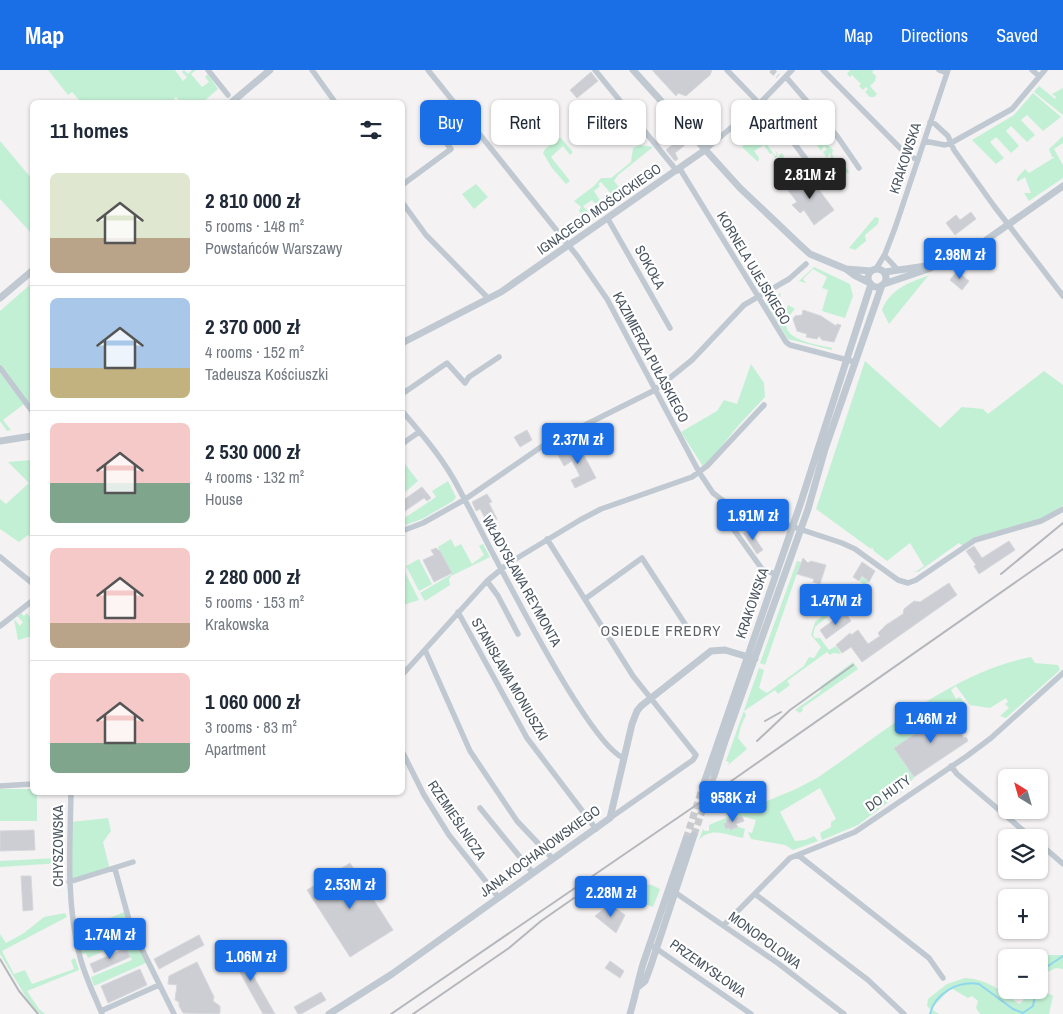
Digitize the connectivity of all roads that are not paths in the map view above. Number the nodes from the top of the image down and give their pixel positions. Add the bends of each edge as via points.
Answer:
1 (208, 70) edge
2 (270, 70) edge
3 (312, 70) edge
4 (428, 70) edge
5 (595, 70) edge
6 (633, 70) edge
7 (728, 70) edge
8 (792, 70) edge
9 (823, 70) edge
10 (939, 70) edge
11 (1032, 70) edge
12 (1044, 70) edge
13 (948, 72) edge
14 (1039, 76) junction
15 (782, 78) junction
16 (228, 95) dead end
17 (234, 100) edge
18 (334, 100) edge
19 (450, 100) edge
20 (757, 100) edge
21 (763, 100) edge
22 (930, 122) junction
23 (731, 128) edge
24 (481, 139) edge
25 (924, 141) junction
26 (951, 143) junction
27 (448, 145) edge
28 (795, 145) edge
29 (705, 150) junction
30 (918, 160) junction
31 (859, 168) dead end
32 (678, 170) junction
33 (405, 183) edge
34 (824, 183) dead end
35 (1063, 186) edge
36 (405, 206) edge
37 (608, 219) junction
38 (1009, 224) junction
39 (568, 246) junction
40 (885, 255) junction
41 (806, 264) dead end
42 (941, 264) junction
43 (846, 269) junction
44 (874, 270) junction
45 (898, 270) junction
46 (884, 272) junction
47 (30, 273) edge
48 (871, 284) junction
49 (883, 285) junction
50 (756, 296) junction
51 (1063, 296) edge
52 (0, 298) edge
53 (488, 298) junction
54 (670, 328) dead end
55 (405, 342) edge
56 (499, 357) dead end
57 (847, 359) junction
58 (855, 362) junction
59 (0, 368) edge
60 (655, 390) junction
61 (405, 392) edge
62 (764, 405) dead end
63 (30, 408) edge
64 (405, 416) edge
65 (419, 432) junction
66 (30, 436) edge
67 (0, 441) edge
68 (405, 442) edge
69 (699, 472) junction
70 (464, 500) junction
71 (730, 506) junction
72 (1063, 510) edge
73 (795, 528) junction
74 (405, 531) edge
75 (547, 539) junction
76 (0, 557) edge
77 (502, 569) junction
78 (775, 574) junction
79 (30, 581) edge
80 (487, 581) junction
81 (585, 599) junction
82 (30, 603) edge
83 (458, 612) junction
84 (0, 626) edge
85 (687, 627) dead end
86 (518, 634) dead end
87 (424, 650) junction
88 (748, 656) junction
89 (755, 659) junction
90 (405, 672) edge
91 (1063, 673) edge
92 (650, 699) junction
93 (405, 755) edge
94 (624, 758) junction
95 (951, 766) junction
96 (714, 776) tunnel mouth
97 (30, 784) edge
98 (0, 786) edge
99 (703, 786) tunnel mouth
100 (71, 795) edge
101 (480, 808) dead end
102 (610, 818) junction
103 (596, 829) junction
104 (1022, 829) edge
105 (694, 835) tunnel mouth
106 (686, 838) tunnel mouth
107 (1048, 851) edge
108 (798, 855) junction
109 (553, 859) junction
110 (133, 862) dead end
111 (1063, 864) edge
112 (115, 868) junction
113 (533, 873) junction
114 (69, 882) junction
115 (672, 890) junction
116 (755, 894) junction
117 (499, 898) junction
118 (724, 926) junction
119 (649, 945) junction
120 (657, 948) junction
121 (943, 978) dead end
122 (159, 985) junction
123 (639, 986) junction
124 (101, 1013) edge
125 (174, 1014) edge
126 (329, 1014) edge
127 (630, 1014) edge
128 (751, 1014) edge
129 (844, 1014) edge
130 (904, 1014) edge

1 - 16 street
2 - 17 street
3 - 18 street
4 - 19 street, KAZIMIERZA PUŁASKIEGO
5 - 32 street, KORNELA UJEJSKIEGO
6 - 29 street
7 - 20 street
8 - 15 street, IGNACEGO MOŚCICKIEGO
9 - 30 street via 907,154
10 - 13 street
11 - 14 street
12 - 14 street
13 - 22 street, KRAKOWSKA
14 - 26 street via 1012,109
15 - 21 street, IGNACEGO MOŚCICKIEGO
15 - 31 street via 837,136
22 - 25 street, KRAKOWSKA
22 - 26 street via 948,136
23 - 29 street, IGNACEGO MOŚCICKIEGO
24 - 39 street, KAZIMIERZA PUŁASKIEGO
25 - 26 street
25 - 30 street, KRAKOWSKA
26 - 38 street
27 - 33 street via 451,149
28 - 34 street
29 - 32 street, IGNACEGO MOŚCICKIEGO
29 - 43 street via 804,249
30 - 40 street, KRAKOWSKA
32 - 37 street, IGNACEGO MOŚCICKIEGO
32 - 50 street, KORNELA UJEJSKIEGO
35 - 38 street
36 - 53 street via 426,235
37 - 39 street, IGNACEGO MOŚCICKIEGO
37 - 54 street, SOKOŁA
38 - 42 street via 972,250
38 - 51 street
39 - 53 street, IGNACEGO MOŚCICKIEGO
39 - 60 street, KAZIMIERZA PUŁASKIEGO via 614,310
40 - 44 street, KRAKOWSKA
40 - 45 street
40 - 46 street, KRAKOWSKA
41 - 50 street via 789,279
42 - 45 street
42 - 49 street
43 - 44 street
43 - 48 street
44 - 46 street
44 - 48 street via 868,276
45 - 46 street
46 - 49 street
47 - 52 street
48 - 49 street
48 - 57 street, KRAKOWSKA
49 - 58 street, KRAKOWSKA
50 - 57 street, KORNELA UJEJSKIEGO via 790,345
50 - 60 street via 683,369
53 - 55 street, IGNACEGO MOŚCICKIEGO
56 - 61 street via 465,383 447,363
57 - 58 street, KORNELA UJEJSKIEGO
57 - 73 street, KRAKOWSKA
58 - 73 street, KRAKOWSKA via 808,509
59 - 63 street
60 - 69 street, KAZIMIERZA PUŁASKIEGO
60 - 70 street via 525,456
62 - 69 street
64 - 65 street, WŁADYSŁAWA REYMONTA
65 - 68 street
65 - 70 street, WŁADYSŁAWA REYMONTA via 453,478
66 - 67 street
69 - 71 street, KAZIMIERZA PUŁASKIEGO via 713,493
69 - 75 street via 601,509
70 - 74 street
70 - 77 street, WŁADYSŁAWA REYMONTA
71 - 73 street, KAZIMIERZA PUŁASKIEGO
71 - 78 street via 724,516 762,569
72 - 73 street, KAZIMIERZA PUŁASKIEGO via 1049,518 981,538 912,582 892,576 846,545
73 - 78 street, KRAKOWSKA
73 - 89 street, KRAKOWSKA
75 - 77 street
75 - 81 street
76 - 79 street
77 - 80 street
77 - 94 street, WŁADYSŁAWA REYMONTA via 569,692 616,754
78 - 88 street, KRAKOWSKA
80 - 83 street
80 - 86 street
81 - 85 street via 642,558
81 - 92 street
82 - 84 street
83 - 87 street
83 - 103 street, STANISŁAWA MONIUSZKI via 527,738
87 - 90 street
87 - 109 street via 470,750 518,821
88 - 89 street, JANA KOCHANOWSKIEGO
88 - 92 street, JANA KOCHANOWSKIEGO via 725,650 711,651
88 - 99 street, KRAKOWSKA
89 - 96 street, KRAKOWSKA
91 - 95 street, DO HUTY via 985,743
92 - 94 street, JANA KOCHANOWSKIEGO via 637,711
92 - 102 street via 696,757
93 - 117 street, RZEMIEŚLNICZA via 429,803 450,835
94 - 102 street, JANA KOCHANOWSKIEGO
95 - 104 street
95 - 108 street, DO HUTY via 854,832
97 - 98 street
100 - 114 street, CHYSZOWSKA
101 - 113 street
102 - 103 street, JANA KOCHANOWSKIEGO
103 - 109 street, JANA KOCHANOWSKIEGO
105 - 115 street
106 - 115 street
107 - 111 street
108 - 116 street, DO HUTY via 783,864
108 - 121 street via 929,958
109 - 113 street, JANA KOCHANOWSKIEGO
110 - 112 street
112 - 114 street
112 - 122 street via 131,927
113 - 117 street, JANA KOCHANOWSKIEGO
114 - 124 street, CHYSZOWSKA via 78,953
115 - 118 street, MONOPOLOWA
115 - 119 street
115 - 120 street
116 - 118 street, DO HUTY
116 - 130 street via 868,980
117 - 126 street, JANA KOCHANOWSKIEGO
118 - 129 street, MONOPOLOWA
119 - 120 street, PRZEMYSŁOWA
119 - 123 street
120 - 123 street via 645,980
120 - 128 street, PRZEMYSŁOWA
122 - 124 street
122 - 125 street
123 - 127 street

